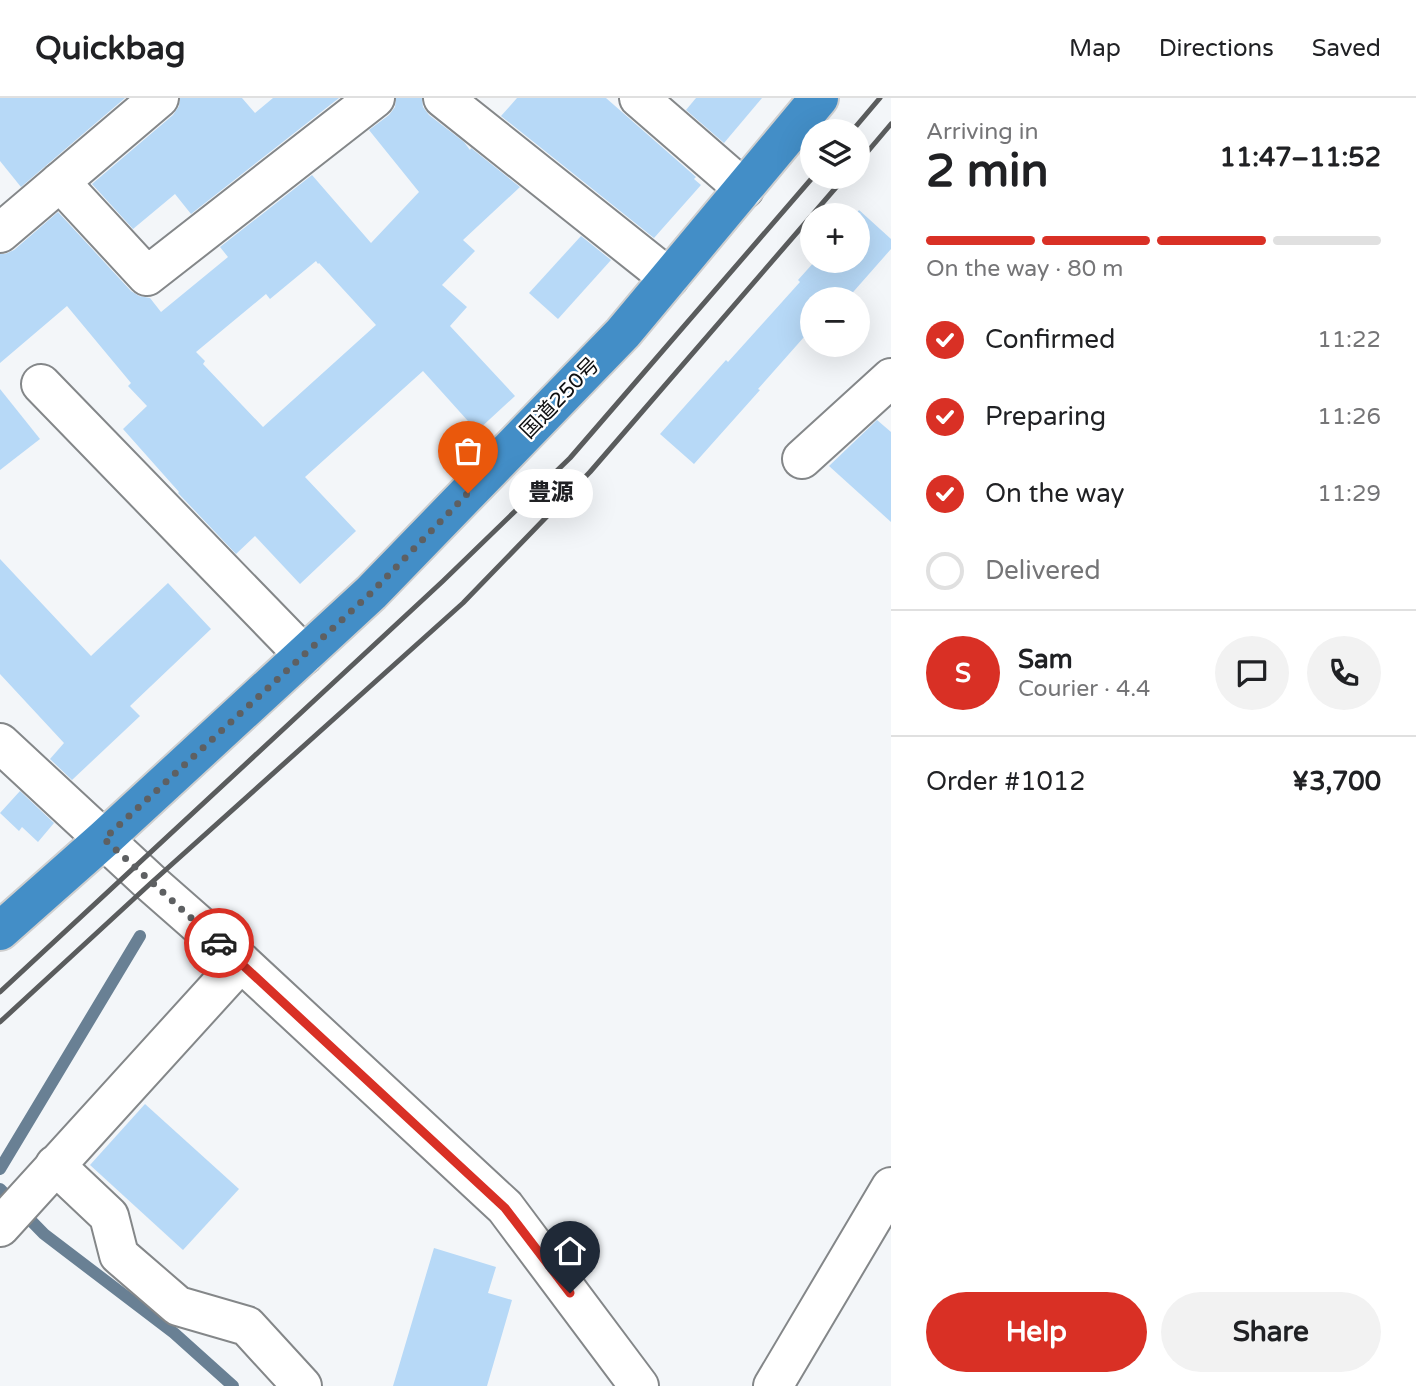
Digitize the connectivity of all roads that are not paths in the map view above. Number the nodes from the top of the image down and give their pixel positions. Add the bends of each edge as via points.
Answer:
1 (159, 98) edge
2 (375, 98) edge
3 (443, 98) edge
4 (639, 98) edge
5 (819, 98) edge
6 (60, 182) junction
7 (744, 189) junction
8 (0, 233) edge
9 (669, 278) junction
10 (891, 378) edge
11 (41, 384) dead end
12 (802, 458) dead end
13 (304, 655) junction
14 (0, 743) edge
15 (104, 839) junction
16 (0, 932) edge
17 (241, 962) junction
18 (48, 1173) junction
19 (891, 1187) edge
20 (0, 1227) edge
21 (302, 1386) edge
22 (639, 1386) edge
23 (773, 1386) edge

1 - 6 street
2 - 6 street via 148,276
3 - 9 street
4 - 7 street
5 - 7 highway, 国道250号
6 - 8 street
7 - 9 highway, 国道250号
9 - 13 highway, 国道250号 via 517,443
10 - 12 street
11 - 13 street
13 - 15 highway, 国道250号
14 - 15 street
15 - 16 highway, 国道250号
15 - 17 street
17 - 18 street
17 - 22 street via 505,1208
18 - 20 street
18 - 21 street via 109,1216 119,1255 178,1306 247,1326
19 - 23 street

